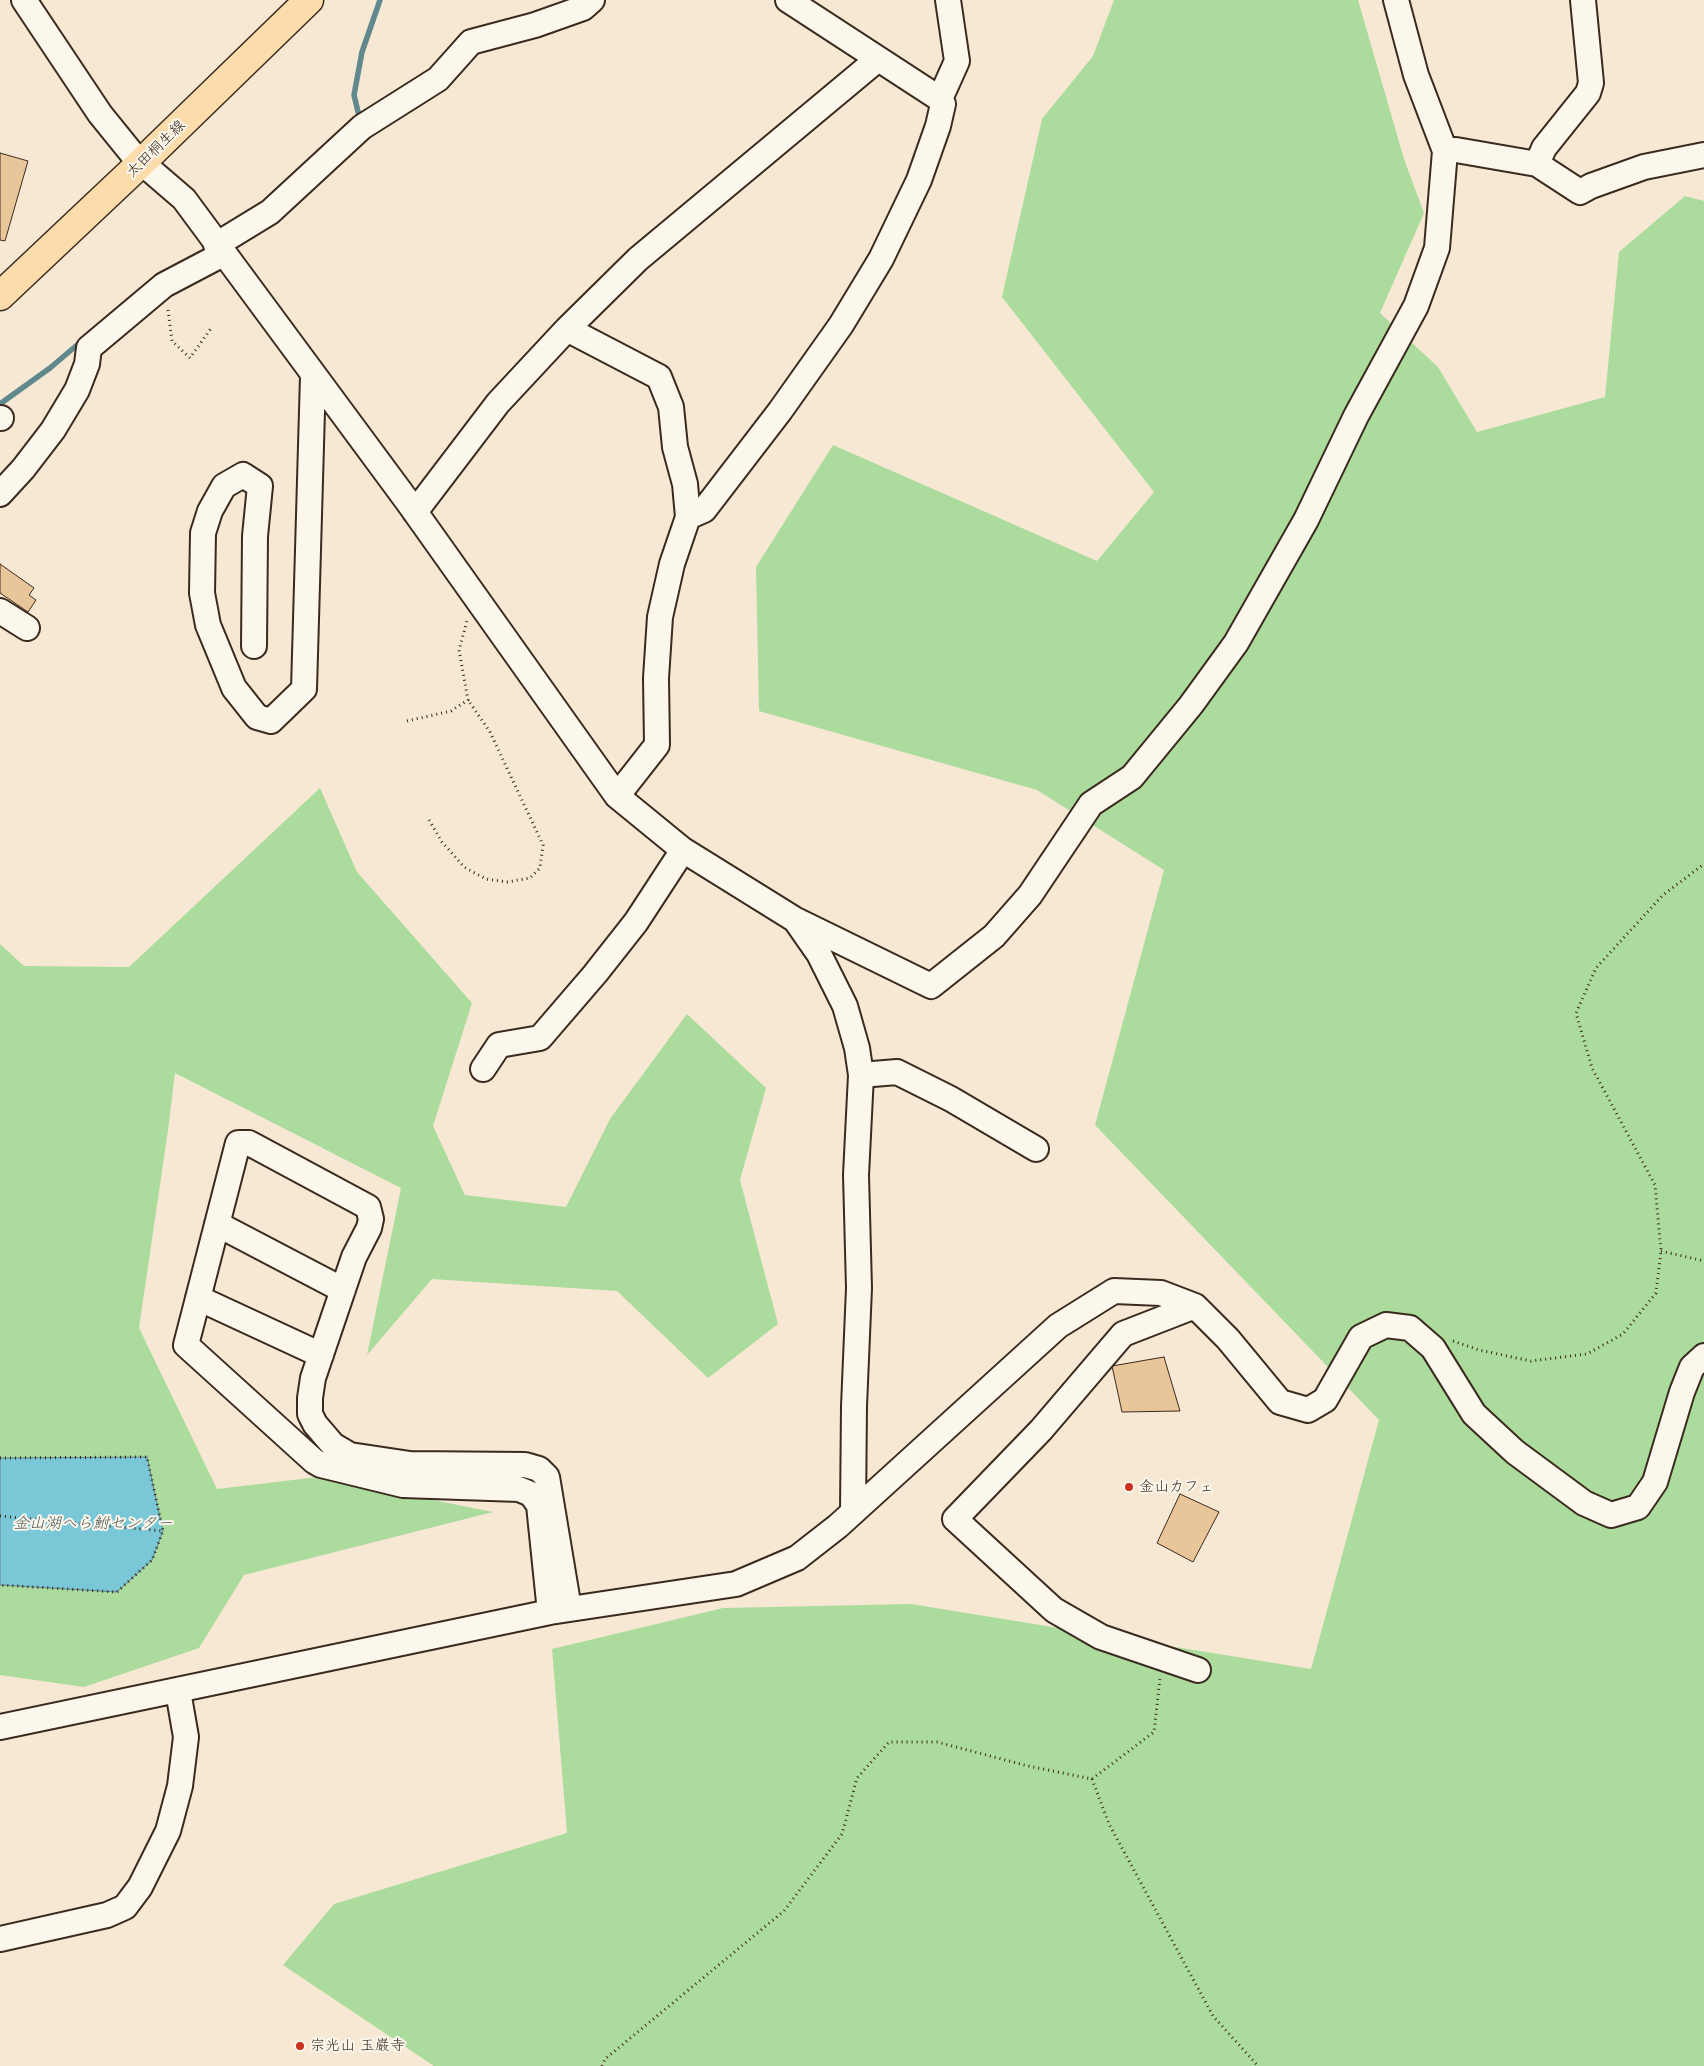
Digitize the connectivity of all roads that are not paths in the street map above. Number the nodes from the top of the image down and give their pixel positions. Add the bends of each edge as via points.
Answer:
1 (24, 0) edge
2 (310, 0) edge
3 (592, 0) edge
4 (788, 0) edge
5 (948, 0) edge
6 (1396, 0) edge
7 (1583, 0) edge
8 (878, 59) junction
9 (940, 99) junction
10 (1445, 151) junction
11 (1704, 155) edge
12 (141, 163) junction
13 (1537, 164) junction
14 (220, 250) junction
15 (4, 286) edge
16 (567, 329) junction
17 (313, 376) junction
18 (0, 494) edge
19 (415, 512) junction
20 (688, 516) junction
21 (0, 610) edge
22 (27, 628) dead end
23 (254, 646) dead end
24 (617, 796) junction
25 (683, 850) junction
26 (794, 919) junction
27 (482, 1069) dead end
28 (861, 1075) junction
29 (1036, 1149) dead end
30 (217, 1224) junction
31 (343, 1290) junction
32 (198, 1298) junction
33 (1195, 1306) junction
34 (321, 1355) junction
35 (1704, 1356) edge
36 (853, 1511) junction
37 (559, 1610) junction
38 (1198, 1670) dead end
39 (178, 1691) junction
40 (0, 1727) edge
41 (0, 1939) edge

1 - 12 street via 100,114
2 - 12 main road, 太田桐生線
3 - 14 street via 583,8 535,26 471,42 438,79 362,127 270,212
4 - 8 street
5 - 9 street via 957,61
6 - 10 street via 1416,75
7 - 13 street via 1591,83 1588,93 1544,148
8 - 9 street
8 - 16 street via 638,259
9 - 20 street via 943,104 938,126 919,180 882,259 841,325 780,411 704,510
10 - 13 street via 1456,150
10 - 26 street via 1437,248 1416,306 1356,416 1306,520 1236,643 1132,777 1091,804 1030,895 994,936 931,986
11 - 13 street via 1644,167 1580,192
12 - 14 street via 184,199
12 - 15 main road, 太田桐生線
14 - 17 street
14 - 18 street via 164,284 89,348 87,364 53,430
16 - 19 street via 498,403
16 - 20 street via 659,377 671,407
17 - 19 street
17 - 23 street via 304,689 271,721 257,717 234,688 208,625 202,593 203,533 210,511 224,486 243,475 260,486 255,536
19 - 24 street
20 - 24 street via 660,616 656,678 657,745
21 - 22 street
24 - 25 street
25 - 26 street
25 - 27 street via 636,922 540,1038 499,1045
26 - 28 street via 819,954 845,1006
28 - 29 street via 897,1072 951,1099
28 - 36 street via 856,1175 859,1288
30 - 31 street
30 - 31 street via 238,1142 249,1143 368,1207 369,1228
30 - 32 street
31 - 34 street
32 - 34 street
32 - 37 street via 186,1345 314,1461 403,1485 519,1490 531,1494 539,1505
33 - 35 street via 1228,1339 1280,1402 1308,1410 1325,1400 1361,1337 1386,1325 1410,1328 1433,1348 1474,1414 1515,1452 1584,1503 1611,1515 1638,1507 1655,1482 1682,1392 1692,1368
33 - 36 street via 1161,1293 1114,1291 1058,1326
33 - 38 street via 1123,1334 1041,1430 956,1519 1054,1610 1101,1637
34 - 37 street via 313,1378 310,1414 333,1445 350,1454 410,1464 525,1464 539,1469 547,1477
36 - 37 street via 797,1558 736,1584
37 - 39 street
39 - 40 street
39 - 41 street via 186,1736 180,1786 168,1830 140,1887 125,1907 108,1915

